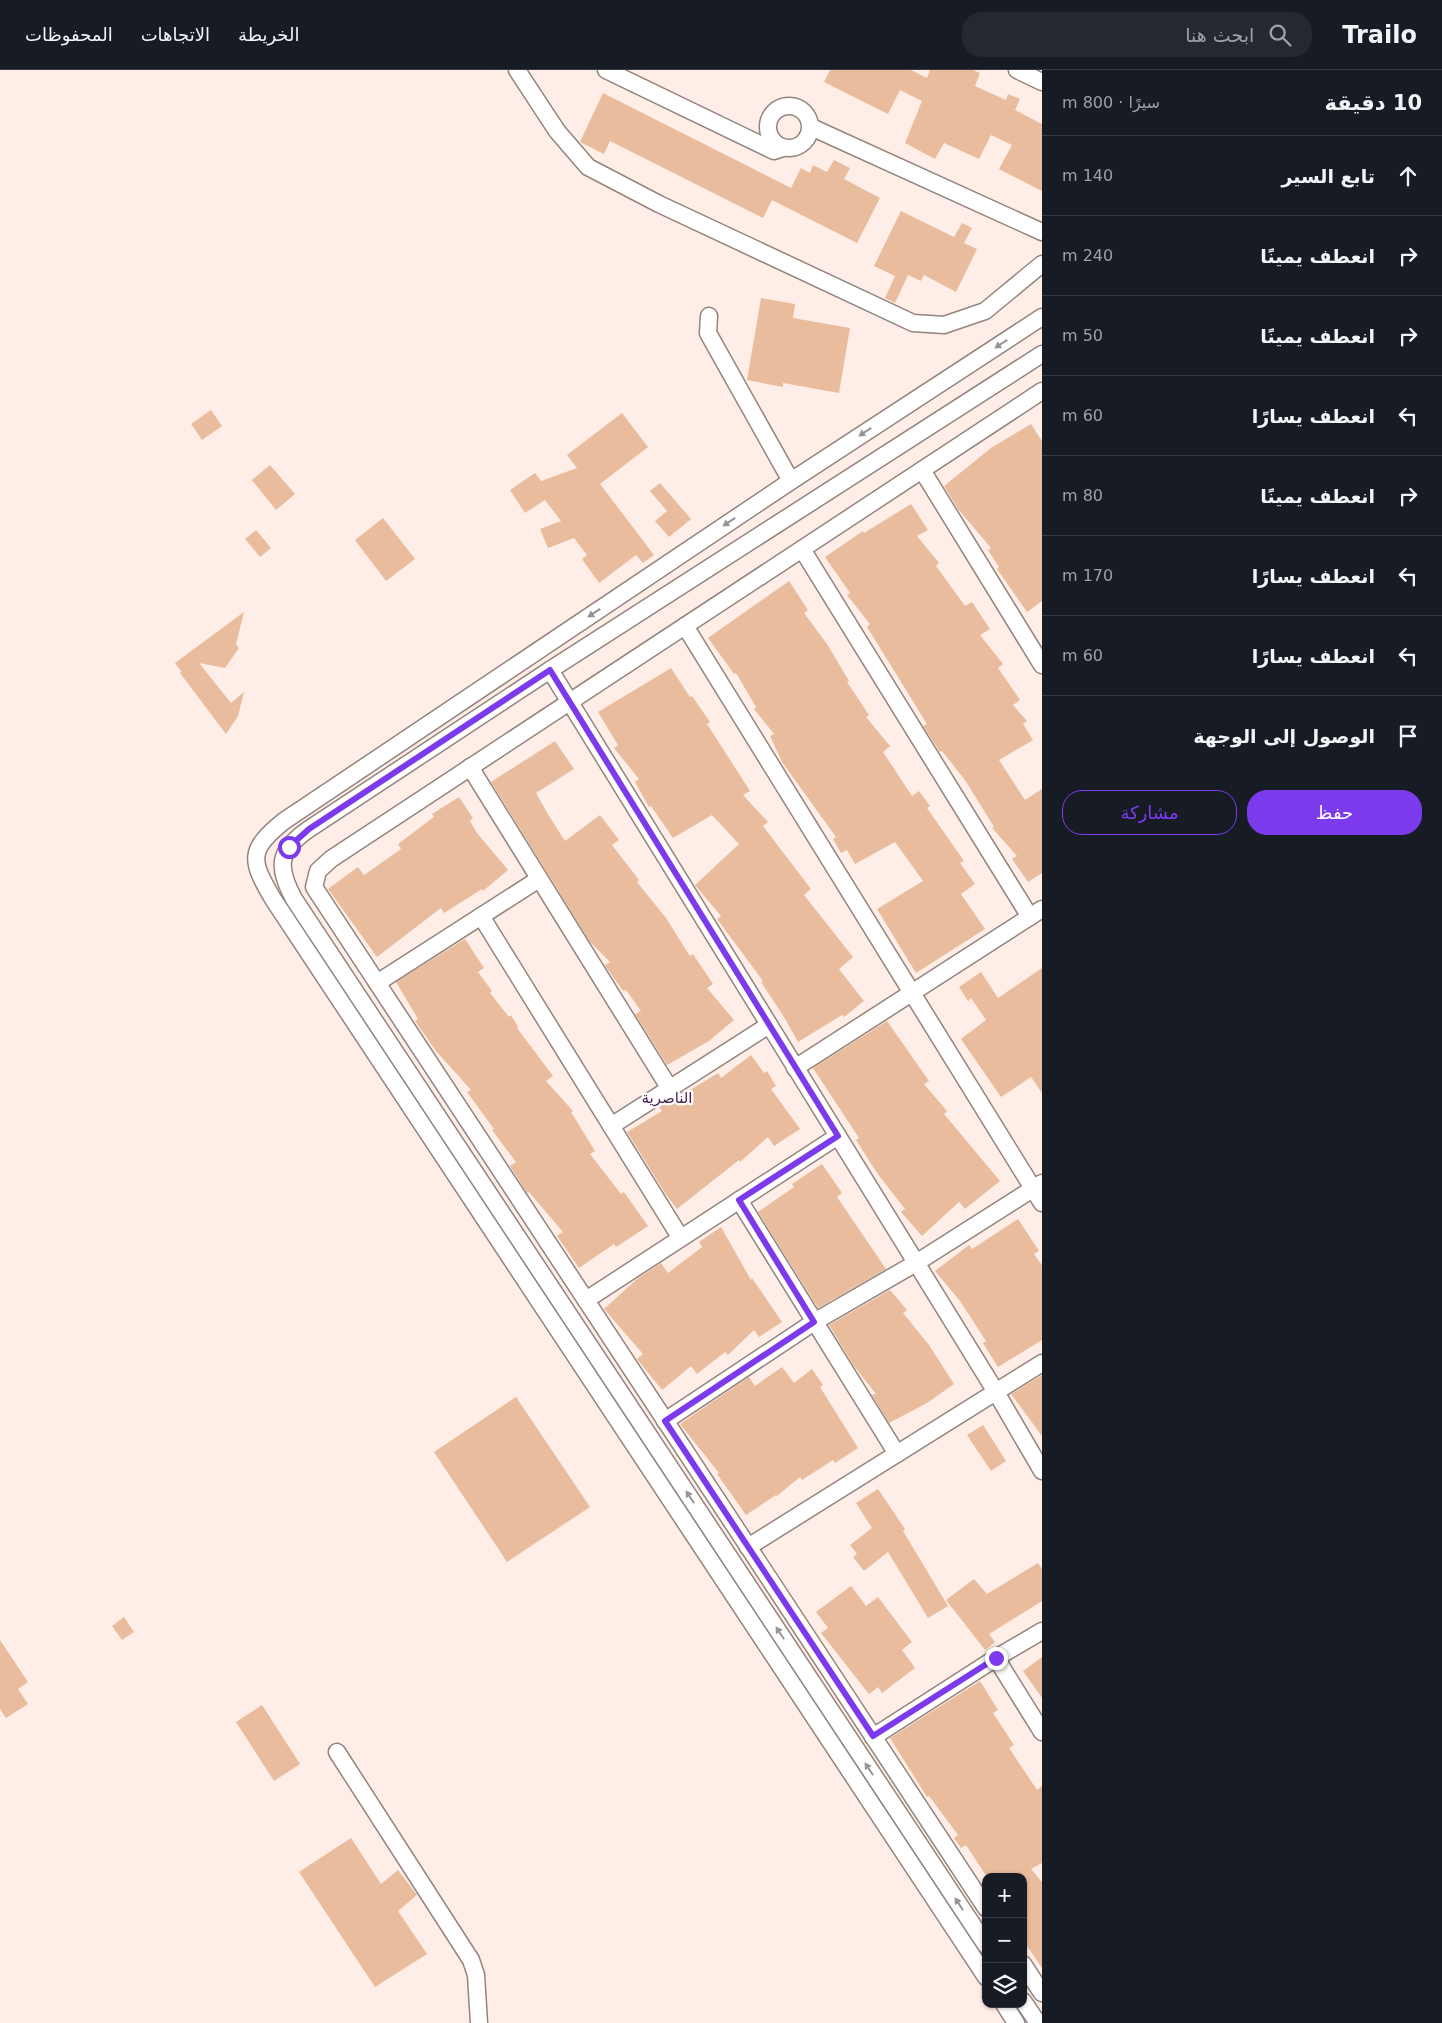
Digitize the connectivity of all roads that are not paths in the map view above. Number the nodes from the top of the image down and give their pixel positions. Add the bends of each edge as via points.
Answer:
1 (517, 70) edge
2 (606, 70) edge
3 (1017, 70) edge
4 (1042, 82) edge
5 (811, 126) junction
6 (783, 148) junction
7 (1042, 232) edge
8 (1042, 264) edge
9 (709, 316) dead end
10 (1042, 317) edge
11 (1042, 354) edge
12 (1041, 393) edge
13 (922, 470) junction
14 (791, 480) junction
15 (802, 549) junction
16 (685, 626) junction
17 (1042, 665) edge
18 (550, 670) junction
19 (569, 702) junction
20 (470, 767) junction
21 (539, 878) junction
22 (1036, 913) edge
23 (481, 916) junction
24 (377, 983) junction
25 (912, 993) junction
26 (769, 1025) junction
27 (795, 1068) junction
28 (670, 1088) junction
29 (611, 1126) junction
30 (838, 1136) junction
31 (1038, 1186) edge
32 (739, 1200) junction
33 (1042, 1203) edge
34 (680, 1237) junction
35 (916, 1263) junction
36 (586, 1300) junction
37 (814, 1322) junction
38 (1042, 1363) edge
39 (996, 1392) junction
40 (665, 1421) junction
41 (897, 1454) junction
42 (1042, 1471) edge
43 (748, 1547) junction
44 (1042, 1631) edge
45 (996, 1658) junction
46 (1042, 1732) edge
47 (873, 1736) junction
48 (337, 1752) dead end
49 (982, 1902) edge
50 (982, 1939) edge
51 (1027, 1970) edge
52 (982, 1971) edge
53 (1042, 1993) edge
54 (1027, 2007) edge
55 (1007, 2008) edge
56 (478, 2023) edge
57 (1016, 2023) edge
58 (1038, 2023) edge

1 - 8 street via 557,131 588,167 658,204 913,323 944,325 985,311
2 - 6 street via 774,151
3 - 4 street
5 - 6 street via 803,144
5 - 6 street via 806,114 795,106 776,110 768,122 769,135 777,146
5 - 7 street
9 - 14 street via 708,333
10 -> 14 street
11 - 18 street
12 - 13 street
13 - 15 street
13 - 17 street
14 -> 52 street via 284,821 262,842 256,859 261,879 273,898
15 - 16 street
15 - 22 street
16 - 19 street
16 - 25 street
18 - 19 street
50 -> 18 street via 286,883 281,864 297,837
19 - 20 street
19 - 26 street
20 - 21 street
20 - 24 street via 331,858 318,871 314,887
21 - 23 street
21 - 28 street
22 - 25 street
23 - 24 street
23 - 29 street
24 - 36 street
25 - 27 street
25 - 31 street
26 - 27 street
26 - 28 street
27 - 30 street
28 - 29 street
29 - 34 street
30 - 32 street
30 - 35 street
31 - 33 street
31 - 35 street
32 - 34 street
32 - 37 street
34 - 36 street
35 - 37 street
35 - 39 street
36 - 40 street
37 - 40 street
37 - 41 street
38 - 39 street
39 - 41 street
39 - 42 street
40 - 43 street
41 - 43 street
43 - 47 street
44 - 45 street
45 - 46 street
45 - 47 street
47 - 49 street
48 - 56 street via 472,1960 476,1975
51 - 53 street
54 - 58 street
55 - 57 street

